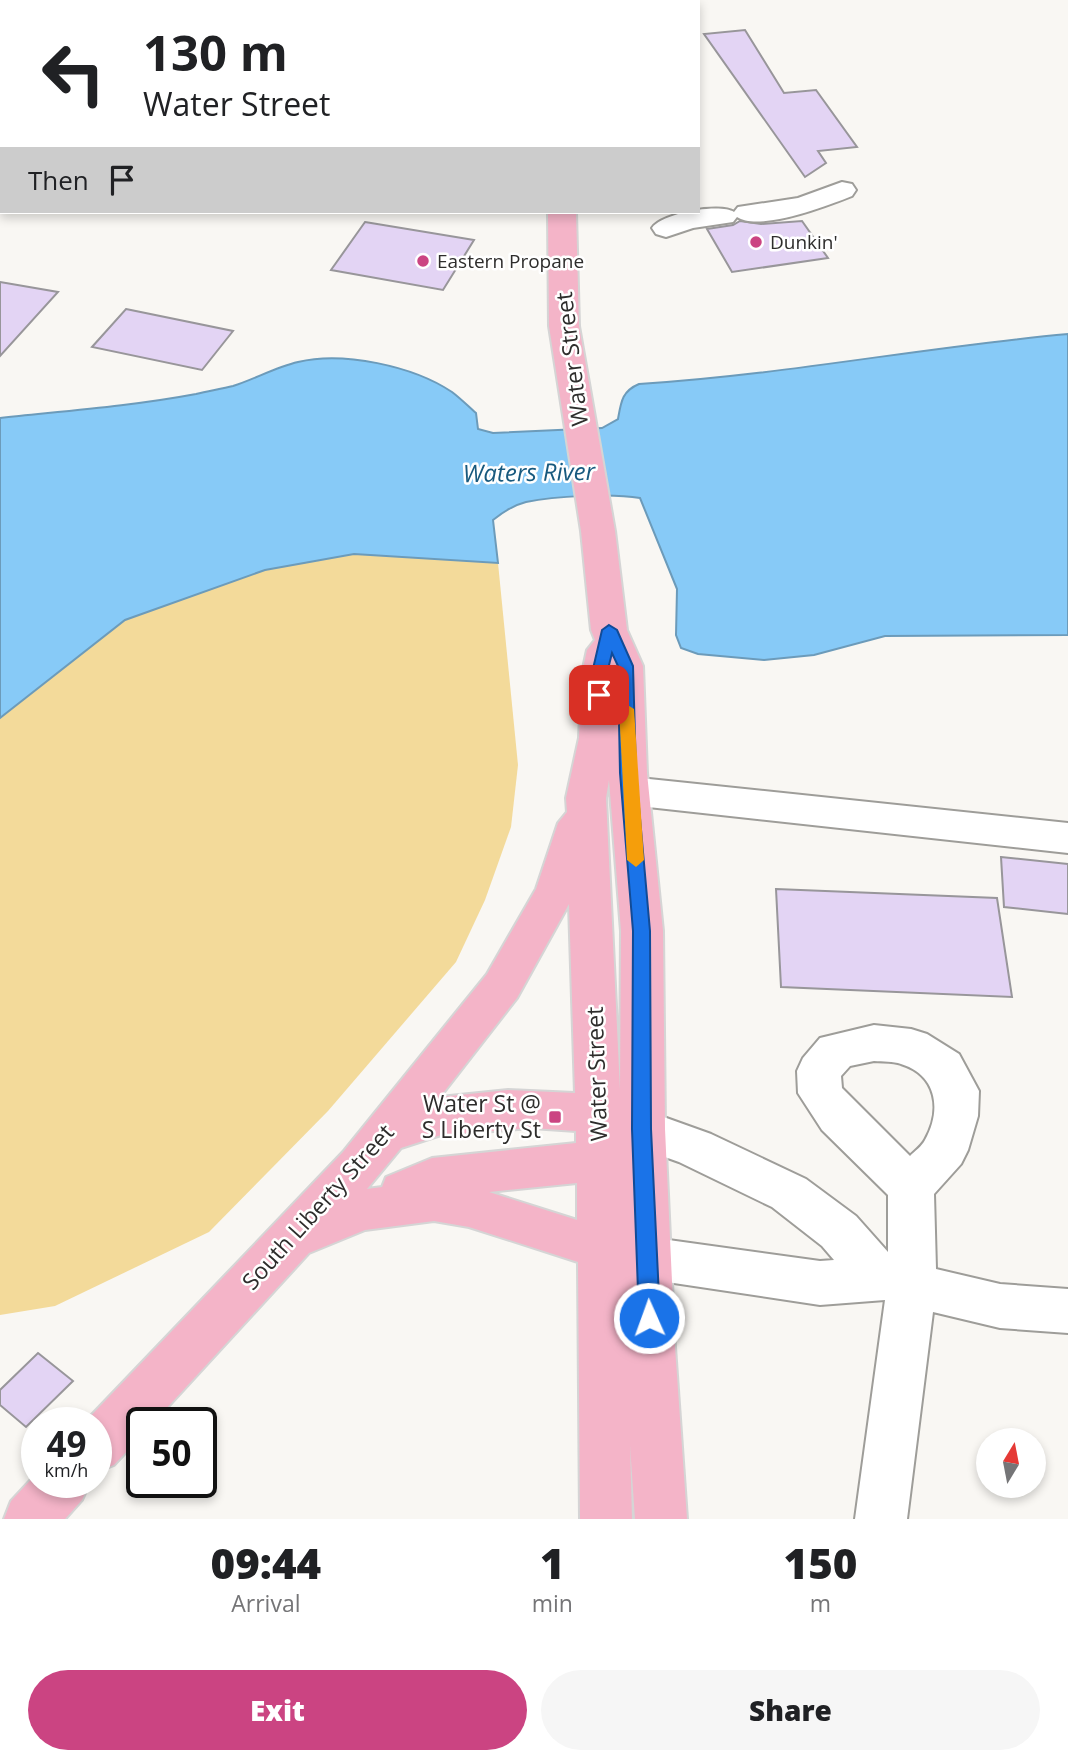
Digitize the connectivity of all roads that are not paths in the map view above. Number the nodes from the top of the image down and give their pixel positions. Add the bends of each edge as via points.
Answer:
1 (842, 190) dead end
2 (562, 214) edge
3 (666, 228) dead end
4 (609, 630) junction
5 (630, 791) junction
6 (586, 798) junction
7 (1068, 838) edge
8 (598, 1114) junction
9 (642, 1129) junction
10 (384, 1134) junction
11 (600, 1161) junction
12 (911, 1187) dead end
13 (363, 1210) junction
14 (292, 1238) junction
15 (599, 1249) junction
16 (647, 1258) junction
17 (895, 1280) junction
18 (1068, 1311) edge
19 (112, 1430) edge
20 (49, 1498) edge
21 (30, 1519) edge
22 (606, 1519) edge
23 (661, 1519) edge
24 (881, 1519) edge

1 - 3 street via 804,206 688,220
2 - 4 main road, Water Street via 564,326 598,531
4 - 5 main road, Water Street via 625,666
4 - 6 main road, Water Street via 600,673 598,738
5 - 7 street
5 - 9 main road, Water Street via 642,931
6 - 8 main road, Water Street
6 - 10 main road, South Liberty Street via 556,891 502,986
8 - 9 main road
8 - 10 main road via 516,1109 440,1116
8 - 11 main road, Water Street
9 - 11 main road
9 - 16 main road, Water Street
9 - 17 street via 695,1148 789,1194
10 - 14 main road, South Liberty Street
11 - 13 main road via 432,1178
11 - 15 main road, Water Street
12 - 17 street
13 - 14 main road
13 - 15 main road via 434,1200 470,1206
14 - 19 main road, South Liberty Street
15 - 16 main road
15 - 22 main road, Water Street
16 - 17 street via 820,1283
16 - 23 main road, Water Street
17 - 18 street via 1000,1306
17 - 24 street
20 - 21 main road

